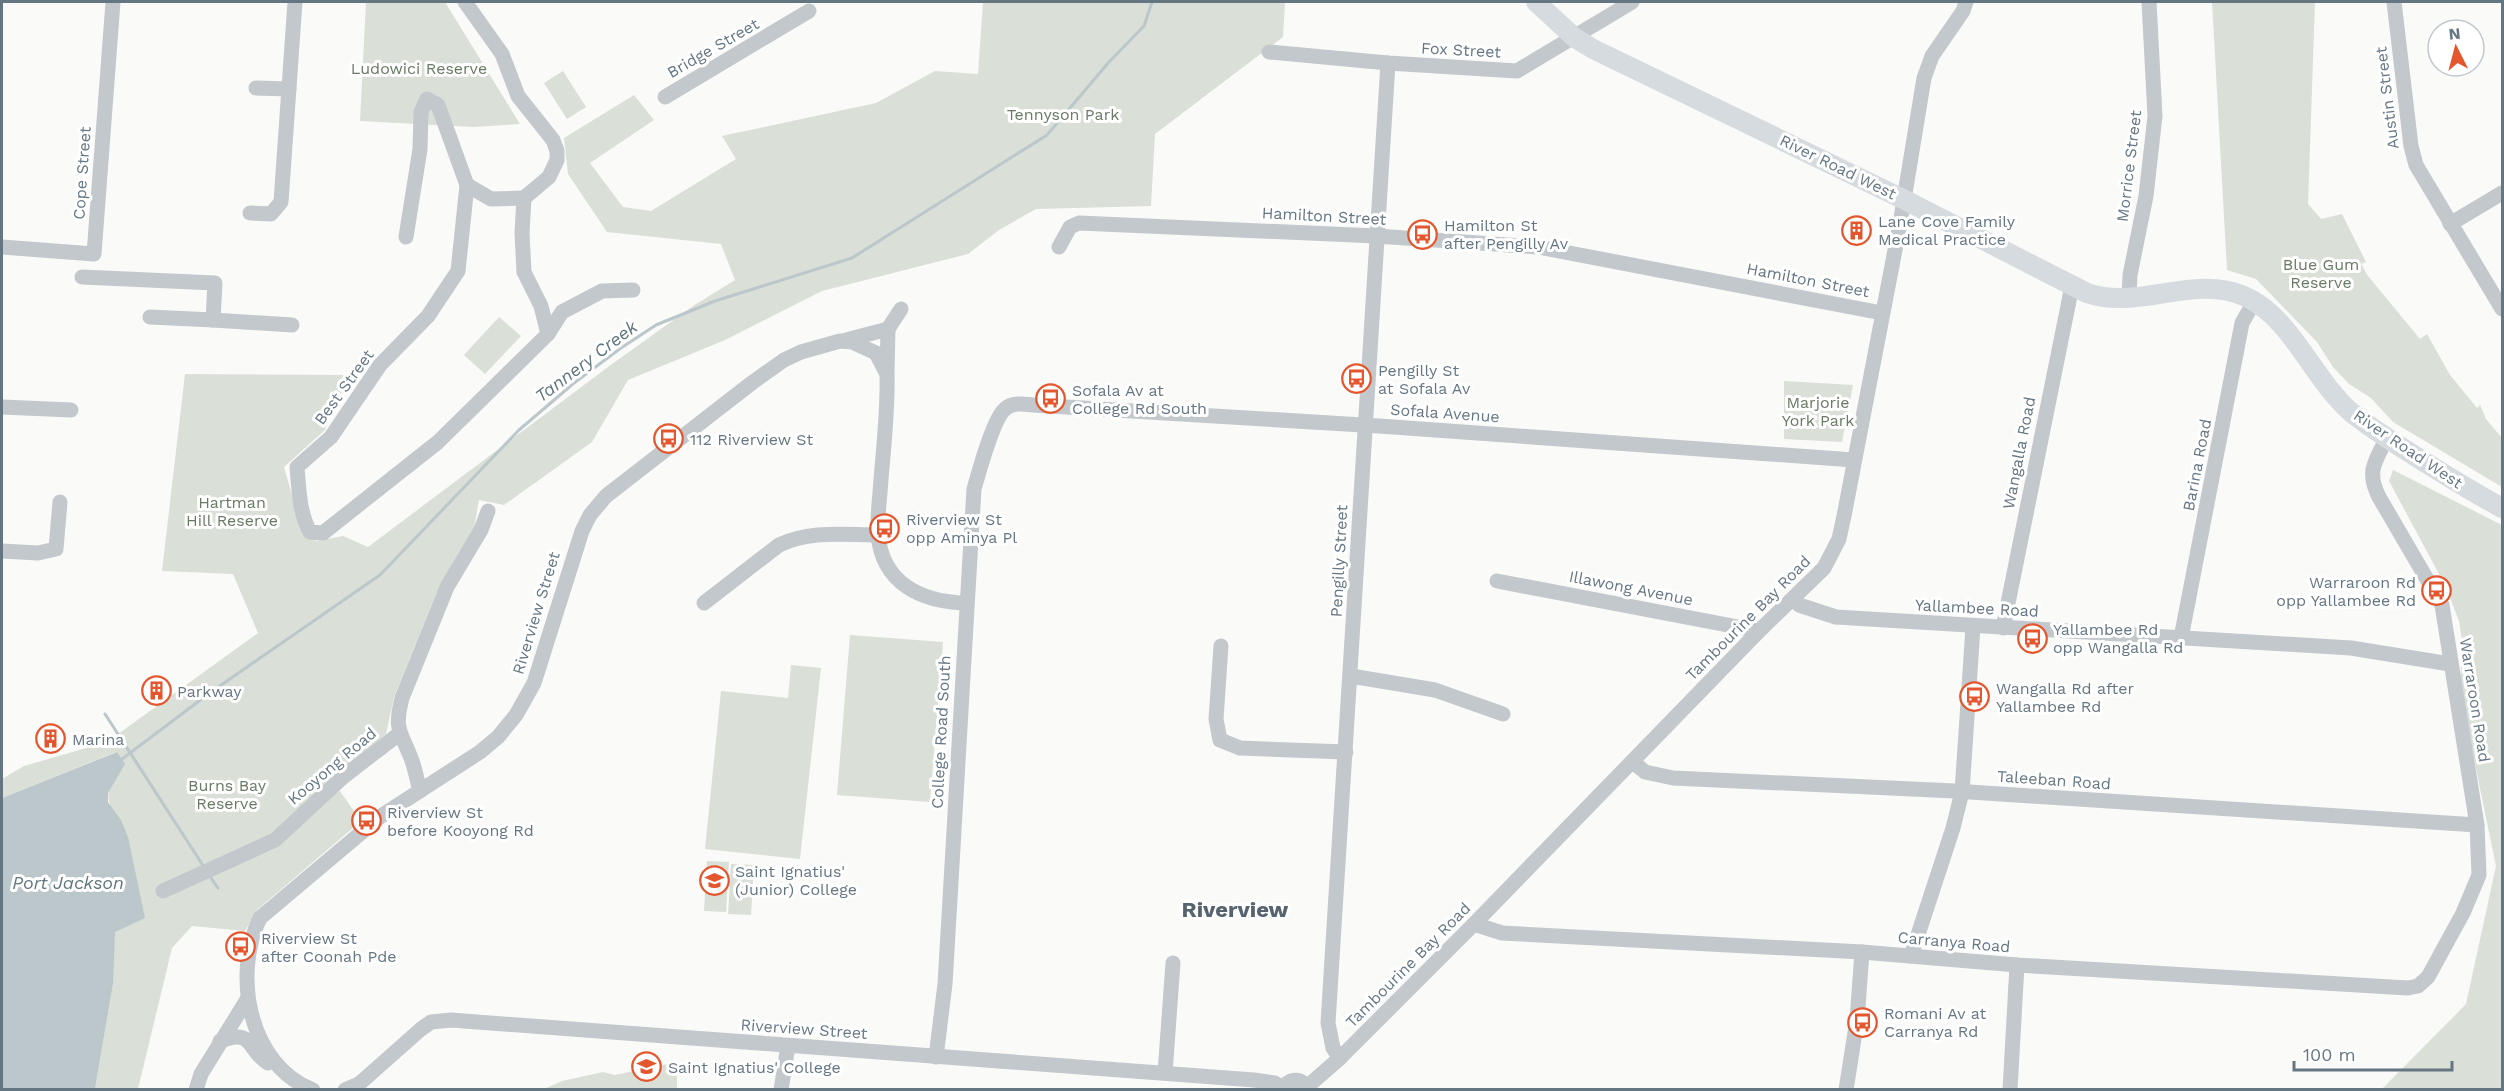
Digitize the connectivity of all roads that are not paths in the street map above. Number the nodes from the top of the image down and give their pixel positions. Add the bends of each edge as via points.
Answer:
1 (112, 2) edge
2 (296, 2) edge
3 (465, 2) edge
4 (1536, 2) edge
5 (1632, 2) edge
6 (1966, 2) edge
7 (2149, 2) edge
8 (2394, 2) edge
9 (809, 11) dead end
10 (1575, 38) junction
11 (1269, 52) dead end
12 (1388, 63) junction
13 (256, 88) dead end
14 (289, 89) junction
15 (664, 97) dead end
16 (466, 185) junction
17 (2502, 193) edge
18 (524, 198) junction
19 (1903, 199) junction
20 (250, 213) dead end
21 (2450, 224) junction
22 (1376, 236) junction
23 (406, 237) dead end
24 (1059, 247) dead end
25 (2, 248) edge
26 (82, 277) dead end
27 (2072, 286) junction
28 (633, 290) dead end
29 (2129, 299) junction
30 (2254, 302) junction
31 (901, 309) dead end
32 (2502, 309) edge
33 (1882, 313) junction
34 (150, 317) dead end
35 (213, 320) junction
36 (292, 325) dead end
37 (888, 329) junction
38 (548, 334) junction
39 (840, 341) junction
40 (887, 374) junction
41 (2, 407) edge
42 (71, 410) dead end
43 (1000, 414) joint
44 (1365, 425) junction
45 (2387, 438) junction
46 (1854, 460) junction
47 (60, 502) dead end
48 (2502, 508) edge
49 (488, 511) dead end
50 (878, 535) junction
51 (2, 551) edge
52 (1497, 581) dead end
53 (1793, 599) junction
54 (704, 603) dead end
55 (966, 603) junction
56 (1973, 627) junction
57 (2003, 628) junction
58 (1759, 631) junction
59 (2181, 638) junction
60 (1221, 646) dead end
61 (2450, 664) junction
62 (1351, 676) junction
63 (1503, 714) dead end
64 (399, 734) junction
65 (1346, 752) junction
66 (1633, 762) junction
67 (420, 791) junction
68 (1962, 792) junction
69 (2477, 825) junction
70 (163, 891) dead end
71 (1474, 924) junction
72 (1862, 952) junction
73 (1911, 956) junction
74 (1173, 963) dead end
75 (2017, 965) junction
76 (2428, 977) joint
77 (248, 998) junction
78 (220, 1041) junction
79 (788, 1046) junction
80 (936, 1057) junction
81 (1340, 1058) junction
82 (284, 1072) junction
83 (1165, 1073) junction
84 (356, 1088) edge
85 (1309, 1088) edge
86 (196, 1089) edge
87 (313, 1089) edge
88 (781, 1089) edge
89 (1282, 1089) edge
90 (1845, 1089) edge
91 (2010, 1089) edge

1 - 25 street, Cope Street via 94,254
2 - 14 street
3 - 18 street via 502,54 518,96 553,140 557,151 549,177
4 - 10 main road, River Road West
5 - 10 street, Fox Street
6 - 19 street, Tambourine Bay Road via 1928,66
7 - 29 street, Morrice Street via 2155,116
8 - 21 street, Austin Street via 2412,156
9 - 15 street, Bridge Street
10 - 12 street, Fox Street via 1517,71
10 - 19 main road, River Road West
11 - 12 street, Fox Street
12 - 22 street, Pengilly Street
13 - 14 street
14 - 20 street via 281,202 271,214
16 - 18 street via 491,199
16 - 23 street, Best Street via 438,105 427,99 421,111 420,149
16 - 38 street, Best Street via 458,271 428,316 380,365 331,437 297,467 303,520 310,531 323,533 410,466
17 - 21 street
18 - 38 street via 524,272 541,306
19 - 27 main road, River Road West
19 - 33 street, Tambourine Bay Road
21 - 32 street, Austin Street
22 - 24 street, Hamilton Street via 1079,223 1070,228
22 - 33 street, Hamilton Street via 1538,247
22 - 44 street, Pengilly Street
26 - 35 street via 215,283
27 - 29 main road, River Road West via 2107,299
27 - 57 street, Wangalla Road
28 - 38 street via 602,291 592,296 562,312
29 - 30 main road, River Road West via 2208,289 2234,293
30 - 45 main road, River Road West via 2282,326 2315,373 2351,412
30 - 59 street, Barina Road via 2242,323
31 - 37 street
33 - 46 street, Tambourine Bay Road
34 - 35 street
35 - 36 street
37 - 39 street, Riverview Street
37 - 40 street
39 - 40 street, Riverview Street via 869,348
39 - 67 street, Riverview Street via 784,360 599,504 582,531 538,671 516,715 480,752
40 - 50 street
41 - 42 street
43 - 44 street, Sofala Avenue via 1018,404
43 - 55 street, College Road South via 974,489
44 - 46 street, Sofala Avenue
44 - 62 street, Pengilly Street
45 - 48 main road, River Road West
45 - 61 street, Warraroon Road via 2374,464 2372,479 2442,605
46 - 53 street, Tambourine Bay Road via 1833,554
47 - 51 street via 56,549 38,553
49 - 64 street, Kooyong Road via 443,597 402,698
50 - 54 street via 808,534 792,539
50 - 55 street via 889,567 910,589 932,599
52 - 58 street, Illawong Avenue
53 - 56 street, Yallambee Road via 1799,605 1836,617
53 - 58 street, Tambourine Bay Road
55 - 80 street, College Road South via 944,992
56 - 57 street, Yallambee Road
56 - 68 street
57 - 59 street, Yallambee Road
58 - 66 street, Tambourine Bay Road
59 - 61 street, Yallambee Road via 2351,648
60 - 65 street via 1216,719 1220,740 1240,748
61 - 69 street, Warraroon Road
62 - 63 street via 1435,690
62 - 65 street, Pengilly Street
64 - 67 street, Kooyong Road
64 - 70 street, Kooyong Road via 343,777 275,840
65 - 81 street, Pengilly Street via 1328,1023 1333,1048
66 - 68 street, Taleeban Road via 1645,772 1673,778
66 - 71 street, Tambourine Bay Road
67 - 77 street, Riverview Street via 364,830 260,918 247,964
68 - 69 street, Taleeban Road
68 - 73 street
69 - 76 street, Warraroon Road via 2479,875 2457,928
71 - 72 street, Carranya Road via 1502,933
71 - 81 street, Tambourine Bay Road
72 - 73 street, Carranya Road
72 - 90 street via 1857,1020
73 - 75 street, Carranya Road
74 - 83 street
75 - 76 street, Carranya Road via 2408,988 2418,986
75 - 91 street
77 - 78 street
77 - 82 street, Riverview Street via 260,1035
78 - 82 street, Riverview Street via 244,1037 264,1060
78 - 86 street
79 - 80 street, Riverview Street
79 - 84 street, Riverview Street via 440,1020 412,1035
79 - 88 street
80 - 83 street, Riverview Street
81 - 85 street, Tambourine Bay Road
82 - 87 street, Riverview Street
83 - 89 street, Riverview Street via 1266,1081
85 - 89 street via 1292,1080

